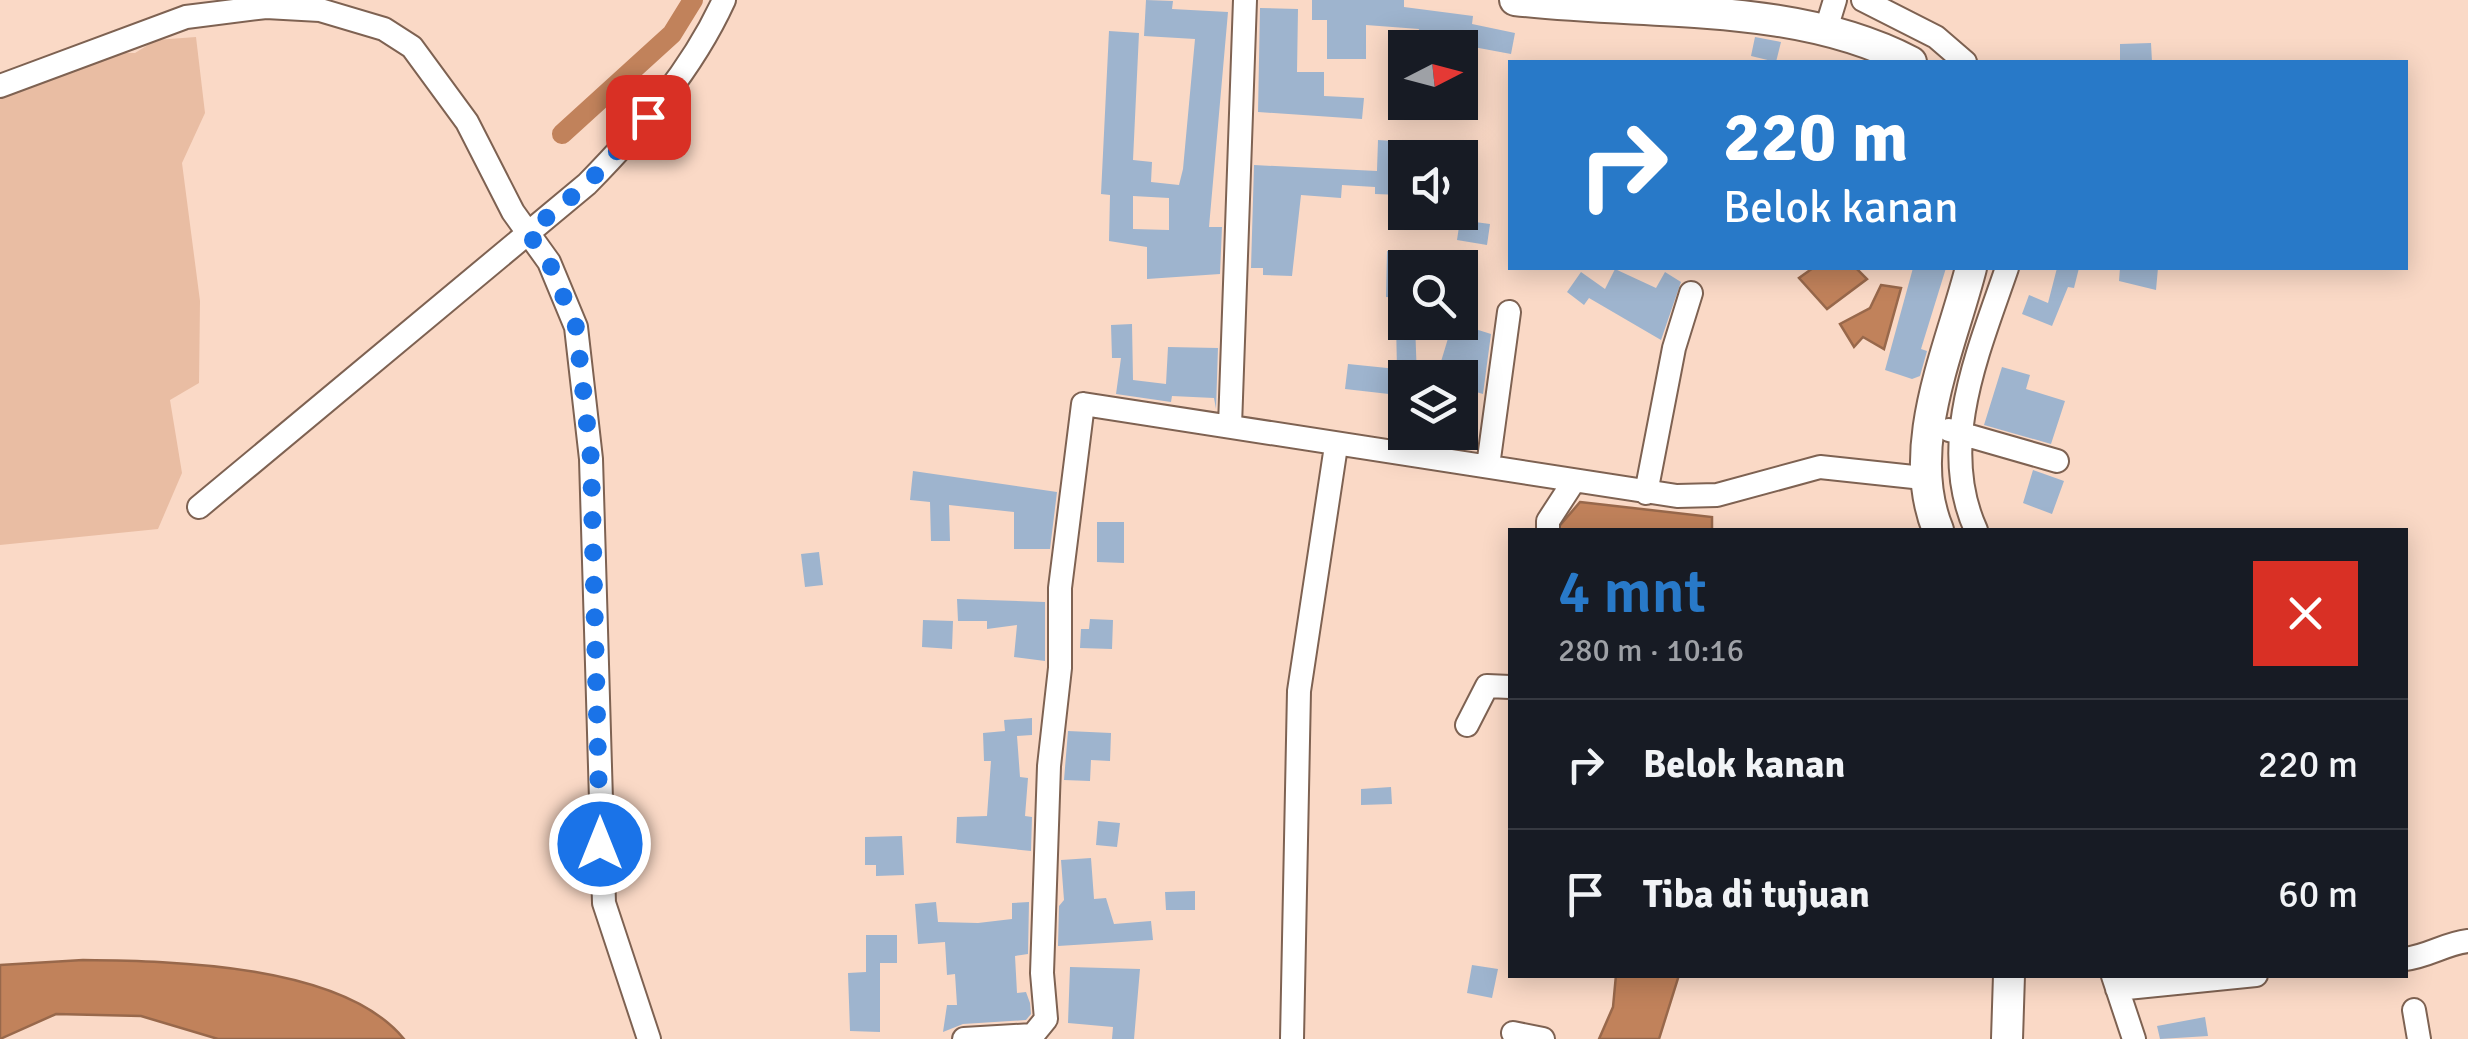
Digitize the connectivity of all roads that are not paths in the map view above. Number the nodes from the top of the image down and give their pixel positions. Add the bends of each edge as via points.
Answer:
1 (724, 0) edge
2 (1245, 0) edge
3 (1516, 0) edge
4 (1864, 0) edge
5 (1831, 14) edge
6 (1908, 60) edge
7 (1963, 60) edge
8 (0, 86) edge
9 (528, 233) junction
10 (1971, 270) edge
11 (2006, 270) edge
12 (1690, 294) dead end
13 (1509, 312) dead end
14 (1230, 426) junction
15 (1946, 430) junction
16 (1336, 446) junction
17 (2056, 461) dead end
18 (1488, 466) junction
19 (1923, 478) junction
20 (1646, 493) junction
21 (1561, 502) edge
22 (199, 507) dead end
23 (1937, 528) edge
24 (1975, 528) edge
25 (1508, 687) edge
26 (1468, 725) dead end
27 (2468, 940) edge
28 (2408, 958) edge
29 (2008, 978) edge
30 (2196, 978) edge
31 (2115, 982) edge
32 (2414, 1010) dead end
33 (1512, 1032) dead end
34 (650, 1039) edge
35 (964, 1039) edge
36 (1292, 1039) edge
37 (1543, 1039) edge
38 (2006, 1039) edge
39 (2134, 1039) edge
40 (2419, 1039) edge

1 - 9 street via 681,74 632,138
2 - 14 street
3 - 5 main road
4 - 7 street via 1936,37
5 - 6 main road
8 - 9 street via 186,16 266,7 320,10 384,29 412,48 466,122
9 - 22 street
9 - 34 street via 549,262 576,327 591,459 604,903
10 - 15 main road
11 - 15 street via 1970,383
12 - 20 street
13 - 18 street
14 - 16 street
14 - 35 street via 1083,404 1060,588 1049,766 1046,1019 1033,1035
15 - 17 street
15 - 19 main road
15 - 24 street
16 - 18 street
16 - 36 street via 1299,690
18 - 21 street
19 - 20 street via 1820,467 1717,495
19 - 23 main road
20 - 21 street
25 - 26 street via 1487,686
27 - 28 street
29 - 38 main road
30 - 31 street
31 - 39 street
32 - 40 street
33 - 37 street

